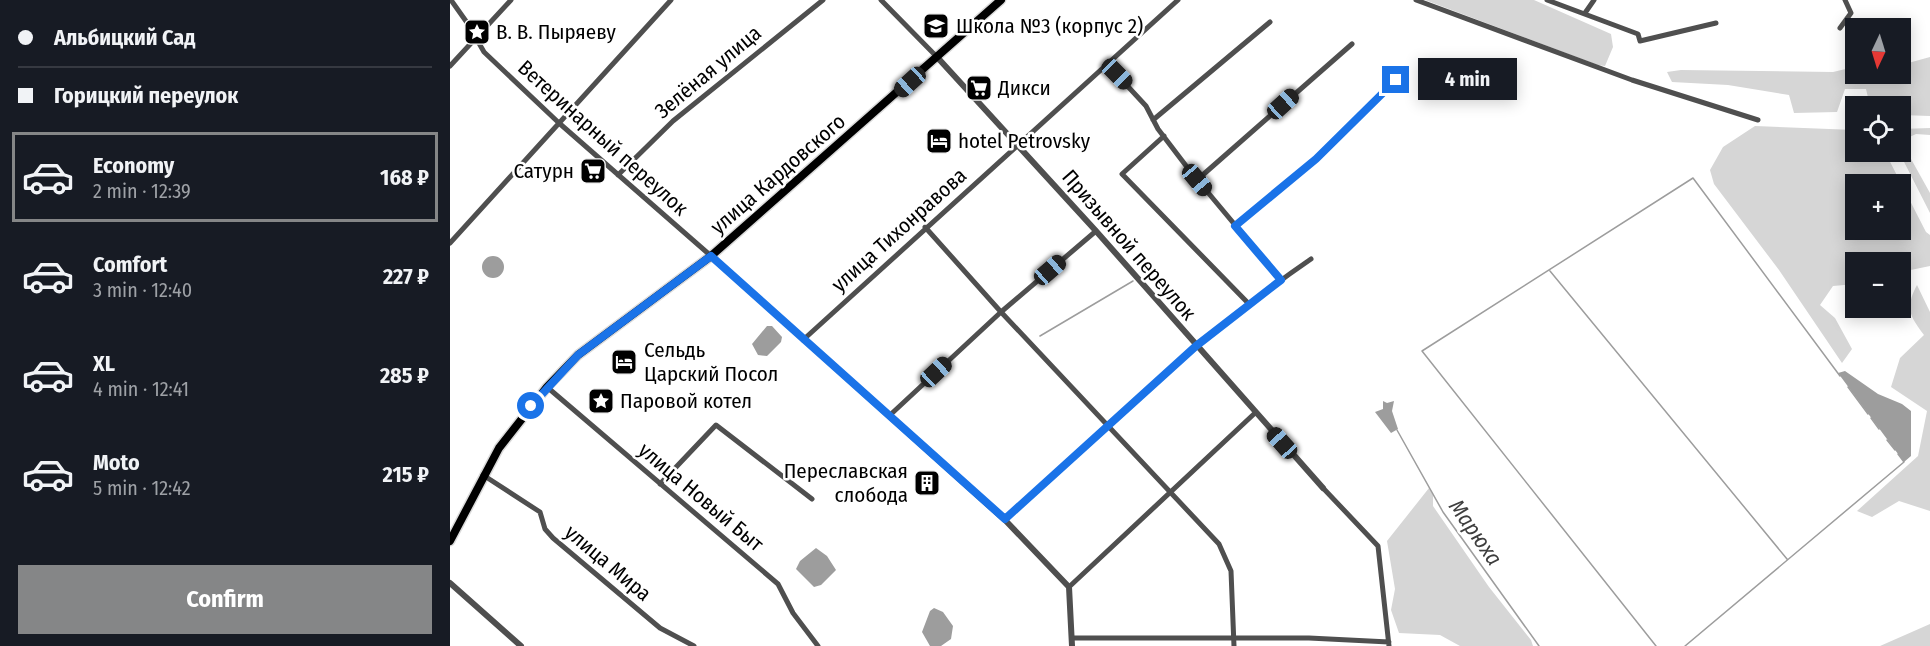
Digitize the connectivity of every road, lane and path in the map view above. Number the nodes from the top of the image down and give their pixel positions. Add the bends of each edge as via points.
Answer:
1 (451, 0) edge
2 (511, 0) edge
3 (671, 0) edge
4 (823, 0) edge
5 (881, 0) edge
6 (1001, 0) edge
7 (1178, 0) edge
8 (1416, 0) edge
9 (1547, 0) edge
10 (1594, 0) edge
11 (1845, 0) edge
12 (1585, 13) junction
13 (1270, 22) dead end
14 (1716, 23) dead end
15 (1840, 28) dead end
16 (475, 39) junction
17 (1352, 44) dead end
18 (937, 57) junction
19 (1108, 65) junction
20 (450, 66) edge
21 (1396, 80) dead end
22 (1153, 120) junction
23 (1758, 120) dead end
24 (559, 123) junction
25 (1164, 136) junction
26 (1019, 146) junction
27 (618, 175) junction
28 (1197, 180) junction
29 (1235, 226) junction
30 (925, 227) junction
31 (1096, 231) junction
32 (450, 243) edge
33 (711, 256) junction
34 (1311, 259) dead end
35 (1281, 280) junction
36 (1248, 303) junction
37 (1001, 312) junction
38 (803, 340) junction
39 (1196, 346) junction
40 (547, 387) junction
41 (1255, 412) junction
42 (889, 416) junction
43 (1108, 426) junction
44 (483, 475) junction
45 (660, 484) junction
46 (1323, 488) joint
47 (1169, 492) junction
48 (812, 499) dead end
49 (1005, 519) junction
50 (450, 541) edge
51 (450, 583) edge
52 (1069, 587) junction
53 (1071, 638) junction
54 (1149, 638) junction
55 (1234, 638) junction
56 (1309, 638) junction
57 (1389, 644) edge
58 (521, 646) edge
59 (694, 646) edge
60 (818, 646) edge
61 (1072, 646) edge
62 (1149, 646) edge
63 (1234, 646) edge
64 (1309, 646) edge

1 - 16 street, Ветеринарный переулок
2 - 16 street
3 - 24 street
4 - 27 street, Зелёная улица via 673,120
5 - 18 street, Призывной переулок
6 - 18 main road, улица Кардовского
7 - 19 street, улица Тихонравова
8 - 23 street via 1632,80
9 - 12 street
10 - 12 street
11 - 15 street via 1851,13
12 - 14 street via 1638,34 1640,41
13 - 22 street
16 - 20 street
16 - 24 street, Ветеринарный переулок
17 - 28 street
18 - 26 street, Призывной переулок
18 - 33 main road, улица Кардовского
19 - 22 street via 1146,106
19 - 26 street, улица Тихонравова
21 - 29 street via 1316,159
22 - 25 street
24 - 27 street, Ветеринарный переулок
24 - 32 street
25 - 28 street
25 - 36 street via 1122,174
26 - 30 street, улица Тихонравова
26 - 31 street, Призывной переулок
27 - 33 street, Ветеринарный переулок
28 - 29 street
29 - 35 street
30 - 37 street
30 - 38 street, улица Тихонравова
31 - 37 street
31 - 39 street, Призывной переулок
33 - 38 street, Ветеринарный переулок
33 - 40 main road, улица Кардовского via 578,355
34 - 35 street
35 - 36 street
36 - 39 street
37 - 42 street
37 - 43 street
38 - 42 street, Ветеринарный переулок
39 - 41 street, Призывной переулок
39 - 43 street
40 - 44 main road, улица Кардовского
40 - 45 street, улица Новый Быт
41 - 46 street, Призывной переулок
41 - 47 street
42 - 49 street, Ветеринарный переулок
43 - 47 street
43 - 49 street
44 - 50 main road, улица Кардовского
44 - 59 street, улица Мира via 540,512 545,529 553,538 660,628
45 - 48 street via 716,424
45 - 60 street, улица Новый Быт via 778,584 793,613
46 - 57 street, Призывной переулок via 1378,546
47 - 52 street
47 - 55 street via 1219,544 1231,571
49 - 52 street, Ветеринарный переулок
51 - 58 street
52 - 53 street
53 - 54 street
53 - 61 street
54 - 55 street
54 - 62 street
55 - 56 street
55 - 63 street
56 - 57 street
56 - 64 street

